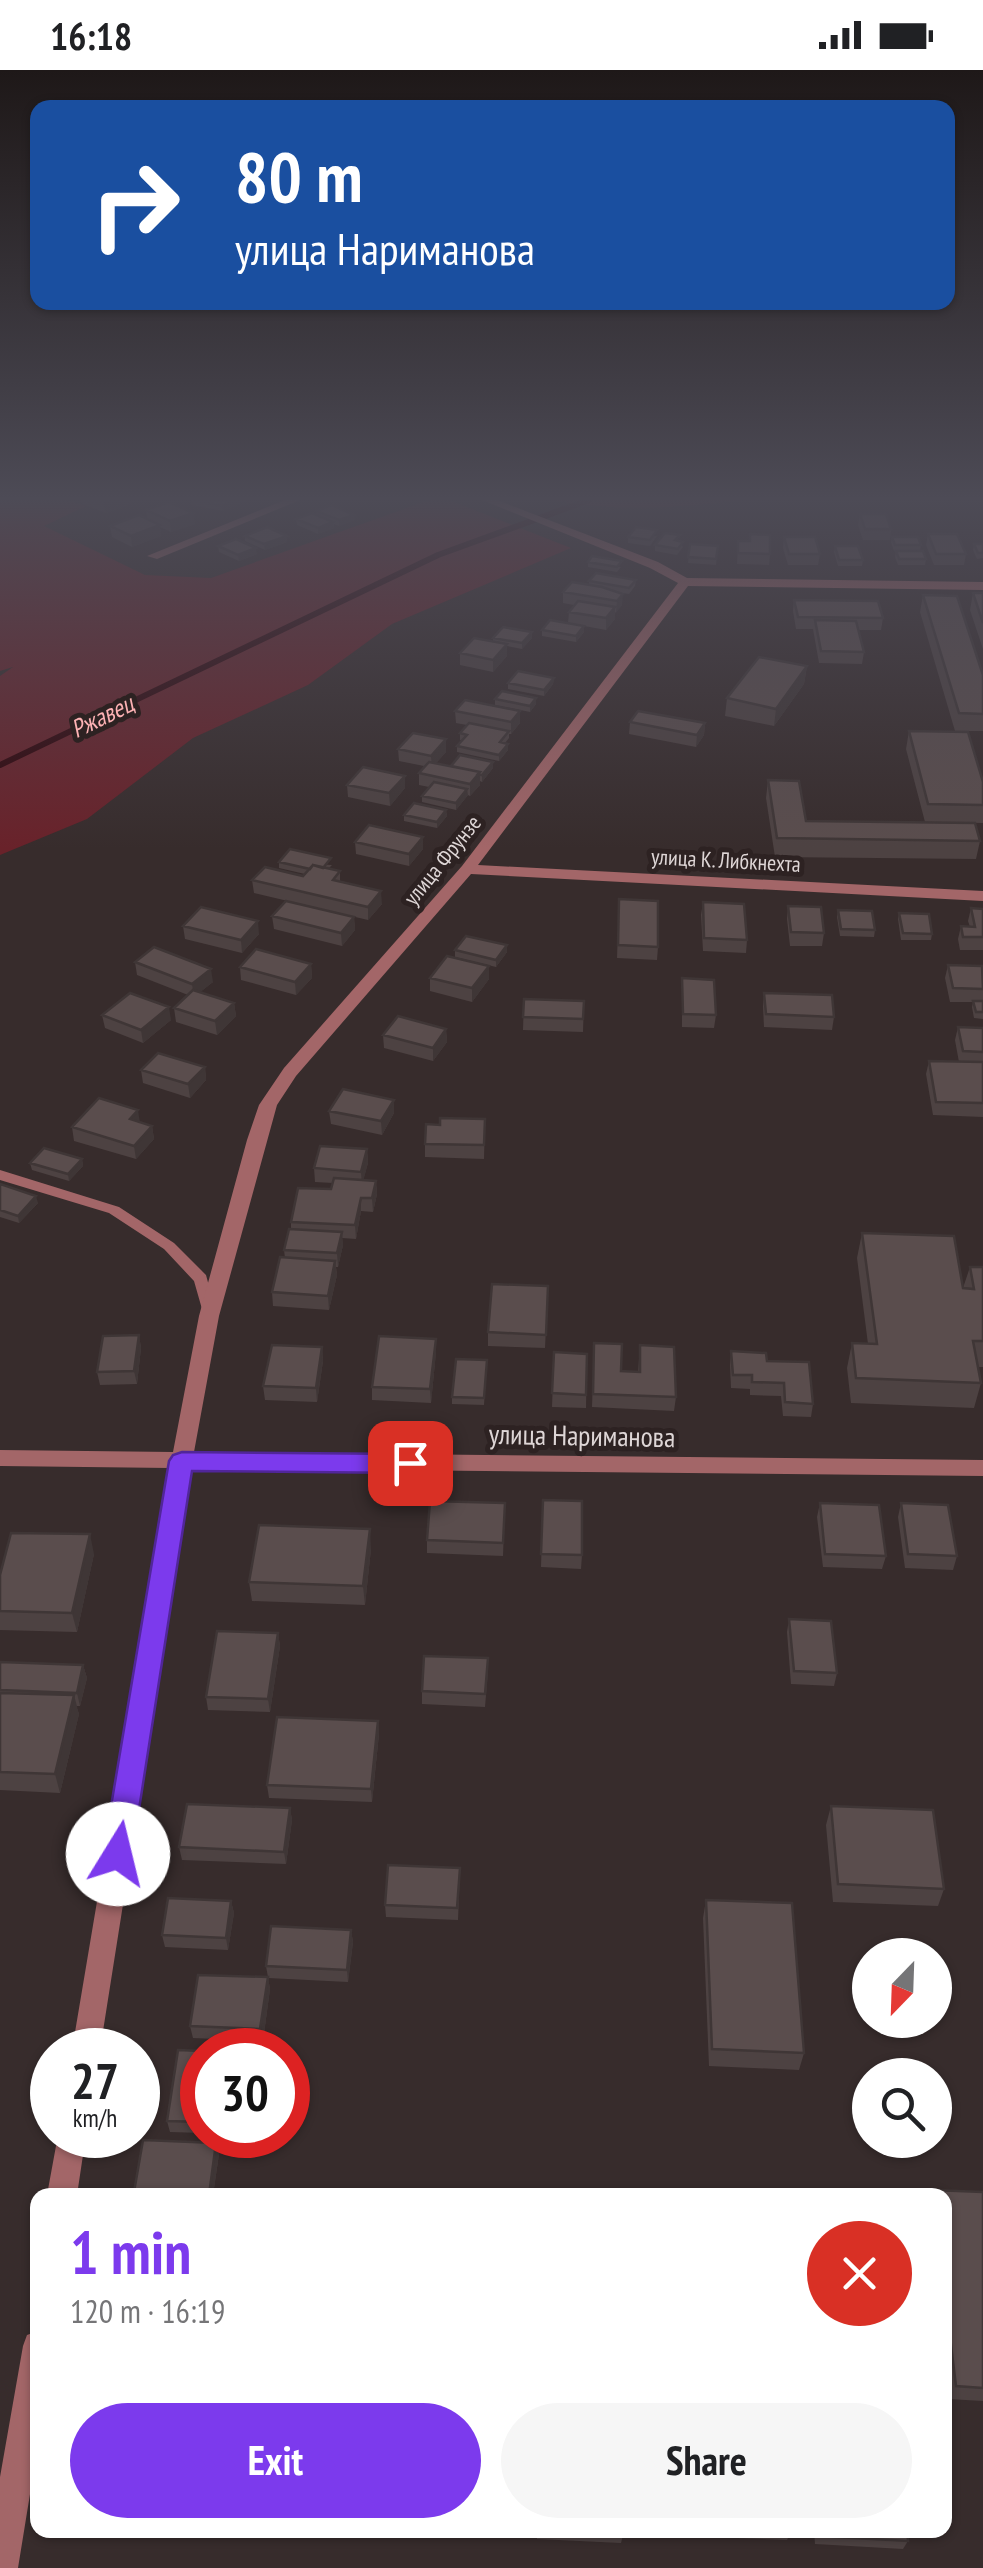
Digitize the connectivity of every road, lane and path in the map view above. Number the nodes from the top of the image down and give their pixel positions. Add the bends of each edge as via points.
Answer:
1 (659, 617) edge
2 (467, 869) junction
3 (983, 896) edge
4 (0, 1175) edge
5 (210, 1316) junction
6 (0, 1458) edge
7 (182, 1461) junction
8 (983, 1468) edge
9 (90, 2028) edge
10 (68, 2158) edge
11 (63, 2188) edge
12 (30, 2395) edge
13 (2, 2568) edge

1 - 2 street, улица Фрунзе
2 - 3 street, улица К. Либкнехта
2 - 5 street, улица Фрунзе via 268,1105
4 - 5 lane via 114,1210 168,1246 201,1278
5 - 7 street, улица Фрунзе
6 - 7 street, улица Нариманова
7 - 8 street, улица Нариманова
7 - 9 street, улица Фрунзе
10 - 11 street
12 - 13 street

